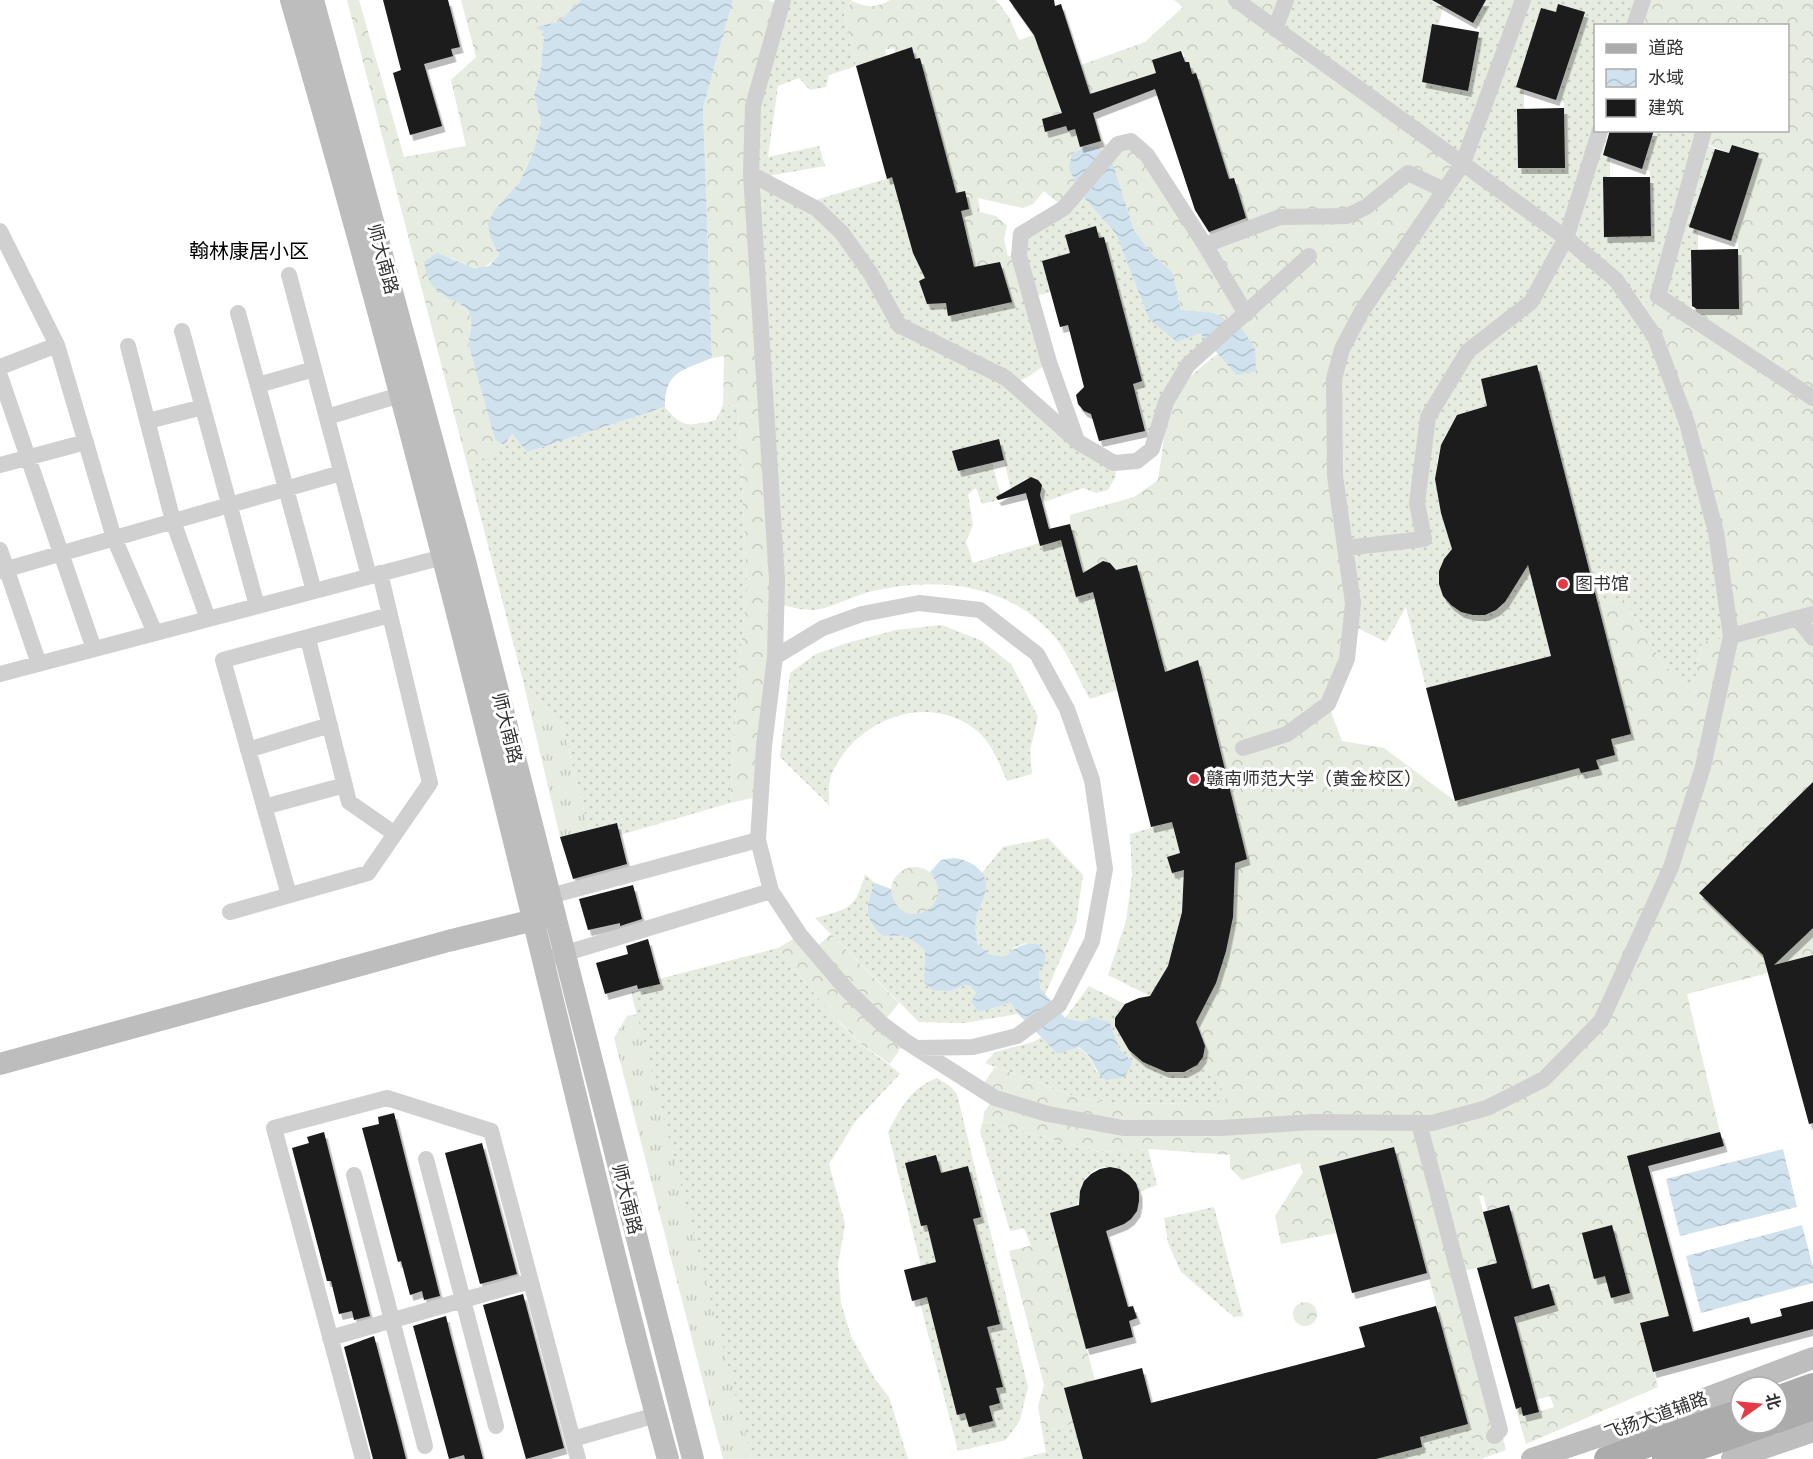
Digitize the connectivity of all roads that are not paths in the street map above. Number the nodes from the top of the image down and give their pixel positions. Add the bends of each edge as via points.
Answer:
1 (291, 0) edge
2 (313, 0) edge
3 (783, 0) edge
4 (1236, 0) edge
5 (1286, 0) edge
6 (1523, 0) edge
7 (1643, 0) edge
8 (1635, 24) edge
9 (1275, 29) junction
10 (1599, 132) edge
11 (1703, 132) edge
12 (1463, 163) junction
13 (751, 174) junction
14 (1444, 190) junction
15 (0, 231) edge
16 (1566, 238) junction
17 (1204, 245) junction
18 (1309, 256) dead end
19 (289, 275) dead end
20 (238, 313) dead end
21 (1246, 315) junction
22 (182, 331) dead end
23 (57, 345) junction
24 (128, 346) dead end
25 (0, 367) edge
26 (314, 369) junction
27 (0, 376) edge
28 (258, 385) junction
29 (400, 395) junction
30 (1813, 398) edge
31 (203, 407) junction
32 (327, 417) junction
33 (148, 421) junction
34 (86, 442) junction
35 (1078, 442) junction
36 (29, 458) junction
37 (0, 465) edge
38 (341, 472) junction
39 (286, 488) junction
40 (230, 505) junction
41 (173, 521) junction
42 (114, 538) junction
43 (1345, 548) junction
44 (0, 550) edge
45 (62, 553) junction
46 (442, 557) junction
47 (4, 570) edge
48 (374, 575) junction
49 (314, 591) junction
50 (257, 606) junction
51 (390, 615) junction
52 (1805, 616) edge
53 (208, 619) junction
54 (154, 633) junction
55 (1731, 636) junction
56 (1813, 638) edge
57 (308, 639) junction
58 (94, 649) junction
59 (775, 657) junction
60 (39, 664) junction
61 (0, 674) edge
62 (330, 725) junction
63 (1243, 748) dead end
64 (248, 750) junction
65 (345, 785) junction
66 (264, 807) junction
67 (395, 834) junction
68 (758, 840) junction
69 (771, 891) junction
70 (289, 895) junction
71 (542, 908) junction
72 (231, 912) dead end
73 (565, 953) junction
74 (543, 960) junction
75 (918, 1048) junction
76 (0, 1064) edge
77 (1419, 1124) junction
78 (426, 1159) dead end
79 (354, 1175) dead end
80 (530, 1281) junction
81 (463, 1300) junction
82 (393, 1319) junction
83 (330, 1338) junction
84 (1813, 1358) edge
85 (1813, 1386) edge
86 (1789, 1395) edge
87 (656, 1415) junction
88 (1729, 1416) edge
89 (1801, 1418) edge
90 (496, 1426) dead end
91 (1734, 1435) edge
92 (1494, 1436) dead end
93 (573, 1439) junction
94 (426, 1446) dead end
95 (1741, 1456) edge
96 (1616, 1458) edge
97 (363, 1459) edge
98 (578, 1459) edge
99 (668, 1459) edge
100 (693, 1459) edge
101 (1533, 1459) edge
102 (1665, 1459) edge

1 - 29 main road, 师大南路
2 - 71 main road, 师大南路 via 465,561
3 - 13 street via 753,106
4 - 9 street
5 - 9 street
6 - 12 street
7 - 8 street
9 - 12 street
10 - 16 street
11 - 30 street via 1658,296
12 - 14 street
12 - 16 street
13 - 35 street via 817,209 842,233 871,274 899,325 1006,378
13 - 59 street via 777,580
14 - 17 street via 1408,173 1365,207 1347,216 1280,217
14 - 43 street via 1362,311 1336,369 1335,476
15 - 23 street
16 - 43 street via 1531,302 1468,351 1428,417 1417,503 1424,539
16 - 55 street via 1616,280 1655,337 1687,423 1716,532
17 - 21 street
17 - 35 street via 1146,155 1131,141 1118,144 1064,208 1021,234 1019,256 1049,362
18 - 21 street
19 - 26 street
20 - 28 street
21 - 35 street via 1188,365 1166,402 1152,450 1137,461 1114,463
22 - 31 street
23 - 25 street
23 - 34 street
24 - 33 street
26 - 28 street
26 - 32 street
27 - 36 street
28 - 39 street
29 - 32 street
29 - 46 main road, 师大南路
31 - 33 street
31 - 40 street
32 - 38 street
33 - 41 street
34 - 36 street
34 - 42 street
36 - 37 street
36 - 45 street
38 - 39 street
38 - 48 street
39 - 40 street
39 - 49 street
40 - 41 street
40 - 50 street
41 - 42 street
41 - 53 street
42 - 45 street
42 - 54 street
43 - 63 street via 1353,603 1347,658 1328,704 1287,734
44 - 47 street
45 - 47 street
45 - 58 street
46 - 48 street
46 - 71 main road, 师大南路
47 - 60 street
48 - 49 street
48 - 51 street
49 - 50 street
50 - 53 street
51 - 57 street
51 - 67 street via 430,783
52 - 55 street
52 - 56 street
53 - 54 street
54 - 58 street
55 - 77 street via 1703,767 1671,867 1601,1021 1544,1079 1487,1108
57 - 62 street
57 - 64 street via 223,660
58 - 60 street
59 - 68 street
59 - 75 street via 823,628 862,614 919,603 980,610 1037,654 1067,709 1092,780 1105,869 1092,941 1059,1005 1017,1036 974,1047
60 - 61 street
62 - 64 street
62 - 65 street
64 - 66 street
65 - 66 street
65 - 67 street via 350,802
66 - 70 street
67 - 70 street via 368,873
68 - 69 street
68 - 71 street
69 - 73 street
69 - 75 street via 800,935 847,990 882,1024
70 - 72 street
71 - 73 main road, 师大南路
71 - 74 main road, 师大南路
71 - 76 main road via 448,941
73 - 74 street
73 - 100 main road, 师大南路
74 - 87 main road, 师大南路
75 - 77 street via 994,1098 1048,1114 1123,1128 1221,1128 1314,1122
77 - 92 street via 1500,1430
78 - 81 street
79 - 82 street
80 - 81 street
80 - 83 street via 491,1131 387,1098 274,1128
80 - 93 street
81 - 82 street
81 - 90 street
82 - 83 street
82 - 94 street
83 - 97 street
84 - 101 main road, 飞扬大道辅路
85 - 86 main road
87 - 93 street
87 - 99 main road, 师大南路
88 - 96 main road
89 - 95 main road
91 - 102 main road
93 - 98 street

